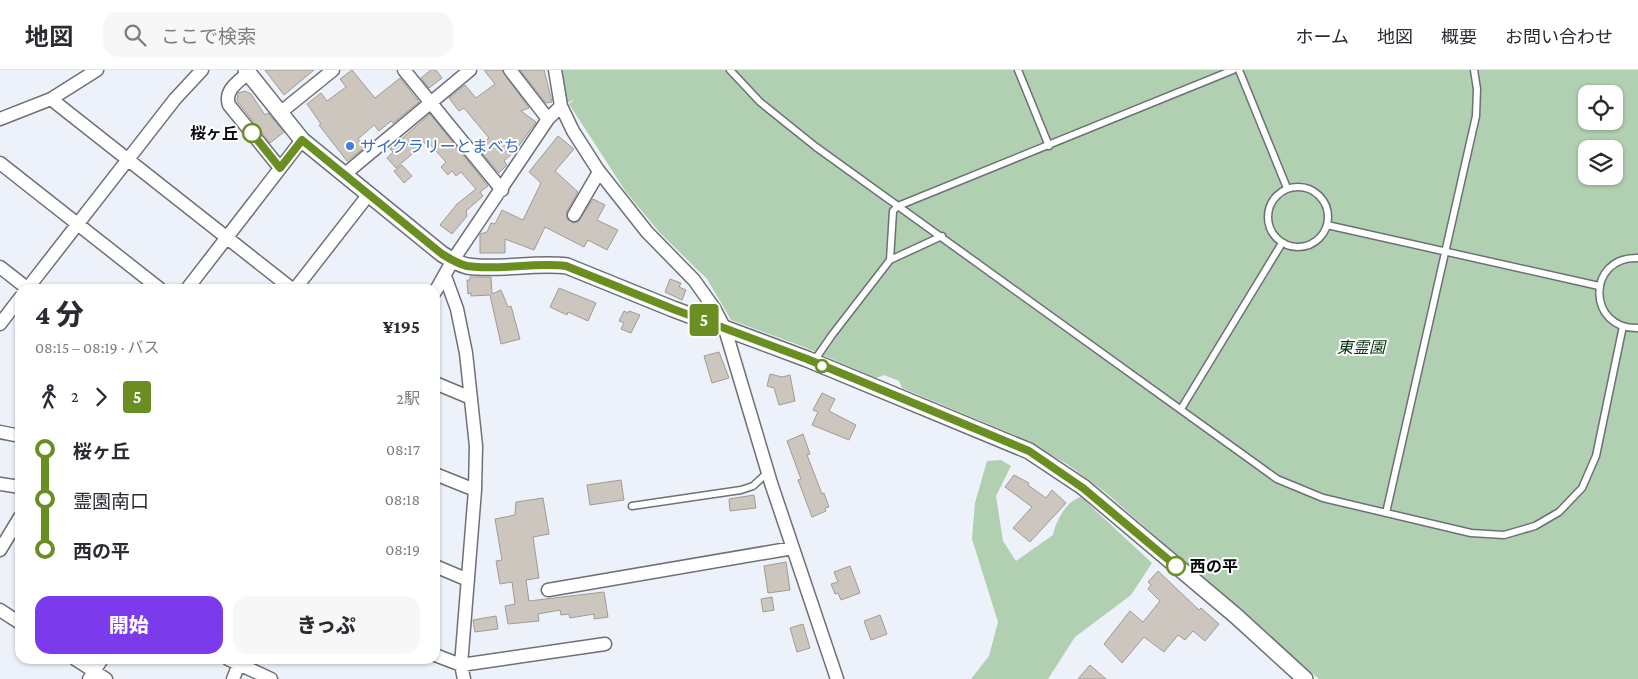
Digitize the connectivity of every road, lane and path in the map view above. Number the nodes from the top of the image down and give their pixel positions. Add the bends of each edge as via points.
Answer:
1 (97, 70) edge
2 (202, 70) edge
3 (333, 70) edge
4 (404, 70) edge
5 (470, 70) edge
6 (510, 70) edge
7 (555, 70) edge
8 (730, 70) edge
9 (1018, 70) edge
10 (1233, 70) edge
11 (1239, 70) edge
12 (1474, 70) edge
13 (247, 71) edge
14 (51, 99) junction
15 (430, 103) junction
16 (562, 106) junction
17 (281, 112) junction
18 (0, 119) edge
19 (548, 119) junction
20 (302, 140) junction
21 (1049, 146) junction
22 (128, 159) junction
23 (0, 163) edge
24 (280, 168) junction
25 (600, 172) junction
26 (345, 174) junction
27 (1287, 188) junction
28 (502, 190) junction
29 (368, 194) junction
30 (898, 206) junction
31 (574, 215) dead end
32 (77, 223) junction
33 (1327, 225) junction
34 (942, 236) junction
35 (227, 237) junction
36 (1282, 243) junction
37 (1444, 251) junction
38 (1638, 258) edge
39 (453, 260) junction
40 (890, 260) junction
41 (0, 267) edge
42 (445, 276) junction
43 (21, 284) edge
44 (31, 284) edge
45 (154, 284) edge
46 (191, 284) edge
47 (288, 284) edge
48 (298, 284) edge
49 (440, 284) edge
50 (1600, 286) junction
51 (15, 304) edge
52 (0, 324) edge
53 (1623, 326) junction
54 (1638, 328) edge
55 (724, 329) junction
56 (814, 362) junction
57 (440, 385) edge
58 (471, 398) junction
59 (1181, 409) junction
60 (0, 432) edge
61 (15, 435) edge
62 (768, 472) junction
63 (440, 476) edge
64 (0, 484) edge
65 (15, 486) edge
66 (475, 490) junction
67 (632, 506) dead end
68 (1386, 513) junction
69 (15, 528) edge
70 (793, 548) junction
71 (0, 550) edge
72 (440, 568) edge
73 (468, 580) junction
74 (548, 590) dead end
75 (0, 610) edge
76 (15, 620) edge
77 (605, 644) dead end
78 (440, 657) edge
79 (80, 664) edge
80 (99, 664) edge
81 (236, 664) edge
82 (242, 664) edge
83 (461, 666) junction
84 (92, 675) edge
85 (106, 679) edge
86 (234, 679) edge
87 (271, 679) edge
88 (464, 679) edge
89 (837, 679) edge
90 (1305, 679) edge

1 - 14 street
2 - 22 street
3 - 17 street
4 - 15 street
5 - 15 street
6 - 19 street
7 - 16 street
8 - 30 lane via 760,102
9 - 21 lane
10 - 21 lane
11 - 27 lane
12 - 37 lane via 1476,116
13 - 17 street
13 - 24 street via 229,92 229,105
14 - 18 street
14 - 22 street
15 - 26 street
15 - 28 street
16 - 19 street
16 - 25 street via 573,131
17 - 20 street
19 - 28 street
20 - 24 street
20 - 26 street
21 - 30 lane
22 - 32 street
22 - 35 street
23 - 32 street
24 - 35 street
25 - 31 street
25 - 55 street via 646,232 694,280
26 - 29 street
27 - 33 lane via 1306,187 1319,195 1327,209
27 - 36 lane via 1271,201 1267,216 1271,232
28 - 39 street
29 - 39 street
29 - 48 street
30 - 34 lane
30 - 40 lane via 893,211
32 - 44 street
32 - 45 street
33 - 36 lane via 1313,243 1298,247
33 - 37 lane
34 - 40 lane
34 - 59 lane
35 - 46 street
35 - 47 street
36 - 59 lane
37 - 50 lane
37 - 68 lane
38 - 50 lane via 1613,264
39 - 42 street
39 - 55 street via 466,266 566,266
40 - 56 lane
41 - 43 street
42 - 49 street
42 - 58 street via 457,309
50 - 53 lane via 1600,303 1604,311 1615,323
51 - 52 street
53 - 54 lane
53 - 68 lane via 1596,456 1582,488 1559,512 1535,526 1504,535 1471,533
55 - 56 street
55 - 62 street
56 - 90 street via 1029,451 1083,488 1236,616
57 - 58 street
58 - 66 street via 476,446
59 - 68 lane via 1277,479 1323,498
60 - 61 street
62 - 67 lane via 753,486 741,490
62 - 70 street
63 - 66 street
64 - 65 street
66 - 73 street
69 - 71 street
70 - 74 street
70 - 89 street
72 - 73 street
73 - 83 street
75 - 76 street
77 - 83 street
78 - 83 street
79 - 84 street
80 - 84 street
81 - 86 street
82 - 87 street
83 - 88 street
84 - 85 street

